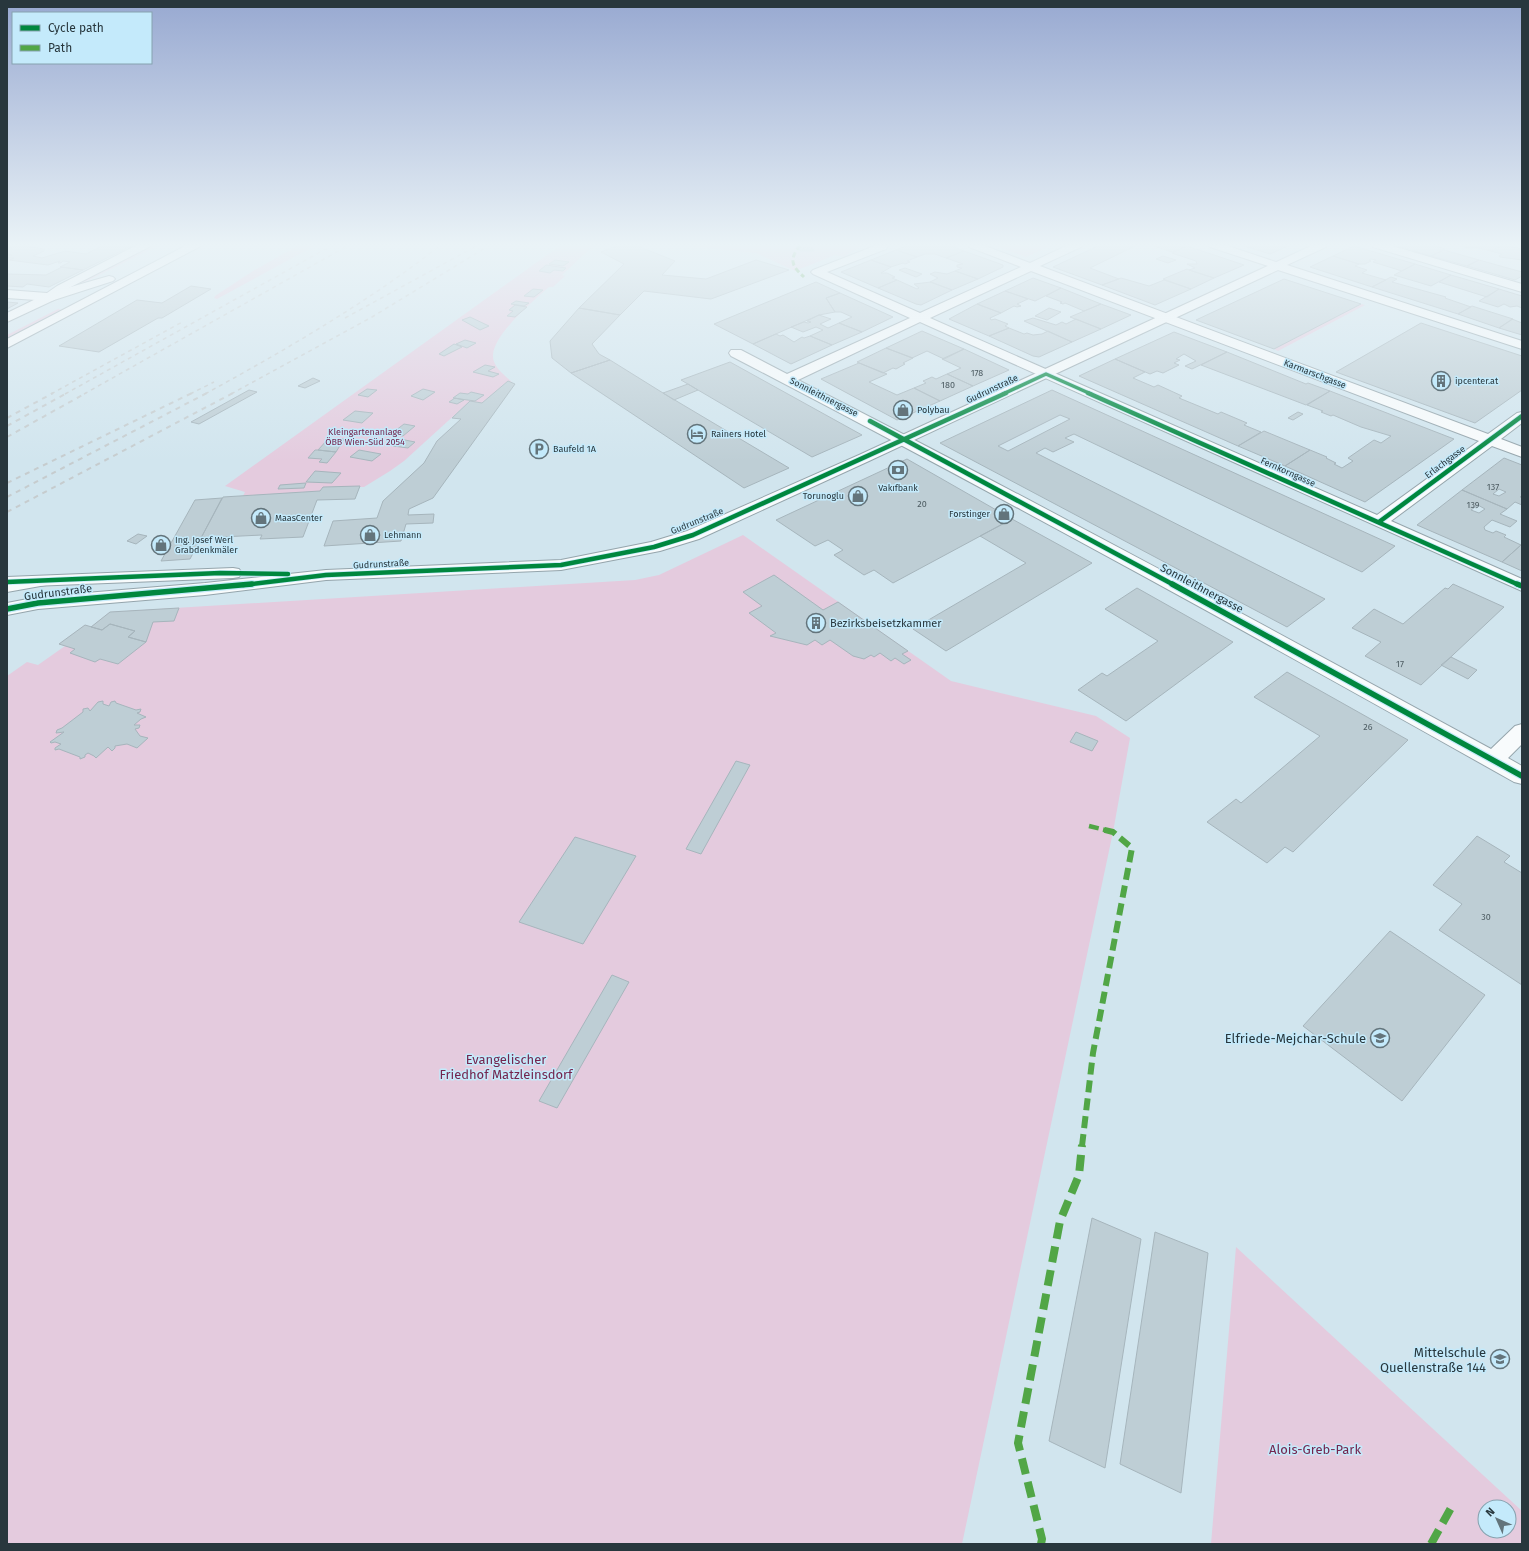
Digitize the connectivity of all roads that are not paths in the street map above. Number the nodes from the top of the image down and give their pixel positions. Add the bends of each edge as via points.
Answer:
1 (30, 317) edge
2 (55, 317) edge
3 (78, 317) edge
4 (1437, 317) edge
5 (921, 318) joint
6 (1166, 318) joint
7 (7, 329) edge
8 (7, 344) edge
9 (1522, 345) edge
10 (736, 353) dead end
11 (7, 357) edge
12 (1046, 374) junction
13 (788, 379) junction
14 (1522, 416) edge
15 (904, 440) junction
16 (1489, 440) junction
17 (1522, 452) edge
18 (1379, 522) junction
19 (326, 575) junction
20 (40, 581) junction
21 (7, 582) edge
22 (1522, 586) edge
23 (7, 587) edge
24 (7, 609) edge
25 (1522, 731) edge
26 (1493, 760) junction
27 (1522, 776) edge

1 - 7 street
2 - 8 street
3 - 11 street
4 - 9 street
5 - 12 street, Fernkorngasse
5 - 13 street
6 - 12 street, Gudrunstraße
6 - 16 street, Karmarschgasse
10 - 13 street, Sonnleithnergasse
12 - 15 street, Gudrunstraße
12 - 18 street, Fernkorngasse
13 - 15 street, Sonnleithnergasse
14 - 16 street, Erlachgasse
15 - 19 street, Gudrunstraße via 694,535 654,547 561,565
15 - 26 street, Sonnleithnergasse via 1277,640
16 - 17 street, Karmarschgasse
16 - 18 street, Erlachgasse
18 - 22 street, Fernkorngasse
19 - 20 street, Gudrunstraße via 220,573
19 - 24 street, Gudrunstraße via 205,589 38,603
20 - 21 street, Gudrunstraße
20 - 23 street
25 - 26 street
26 - 27 street, Sonnleithnergasse

